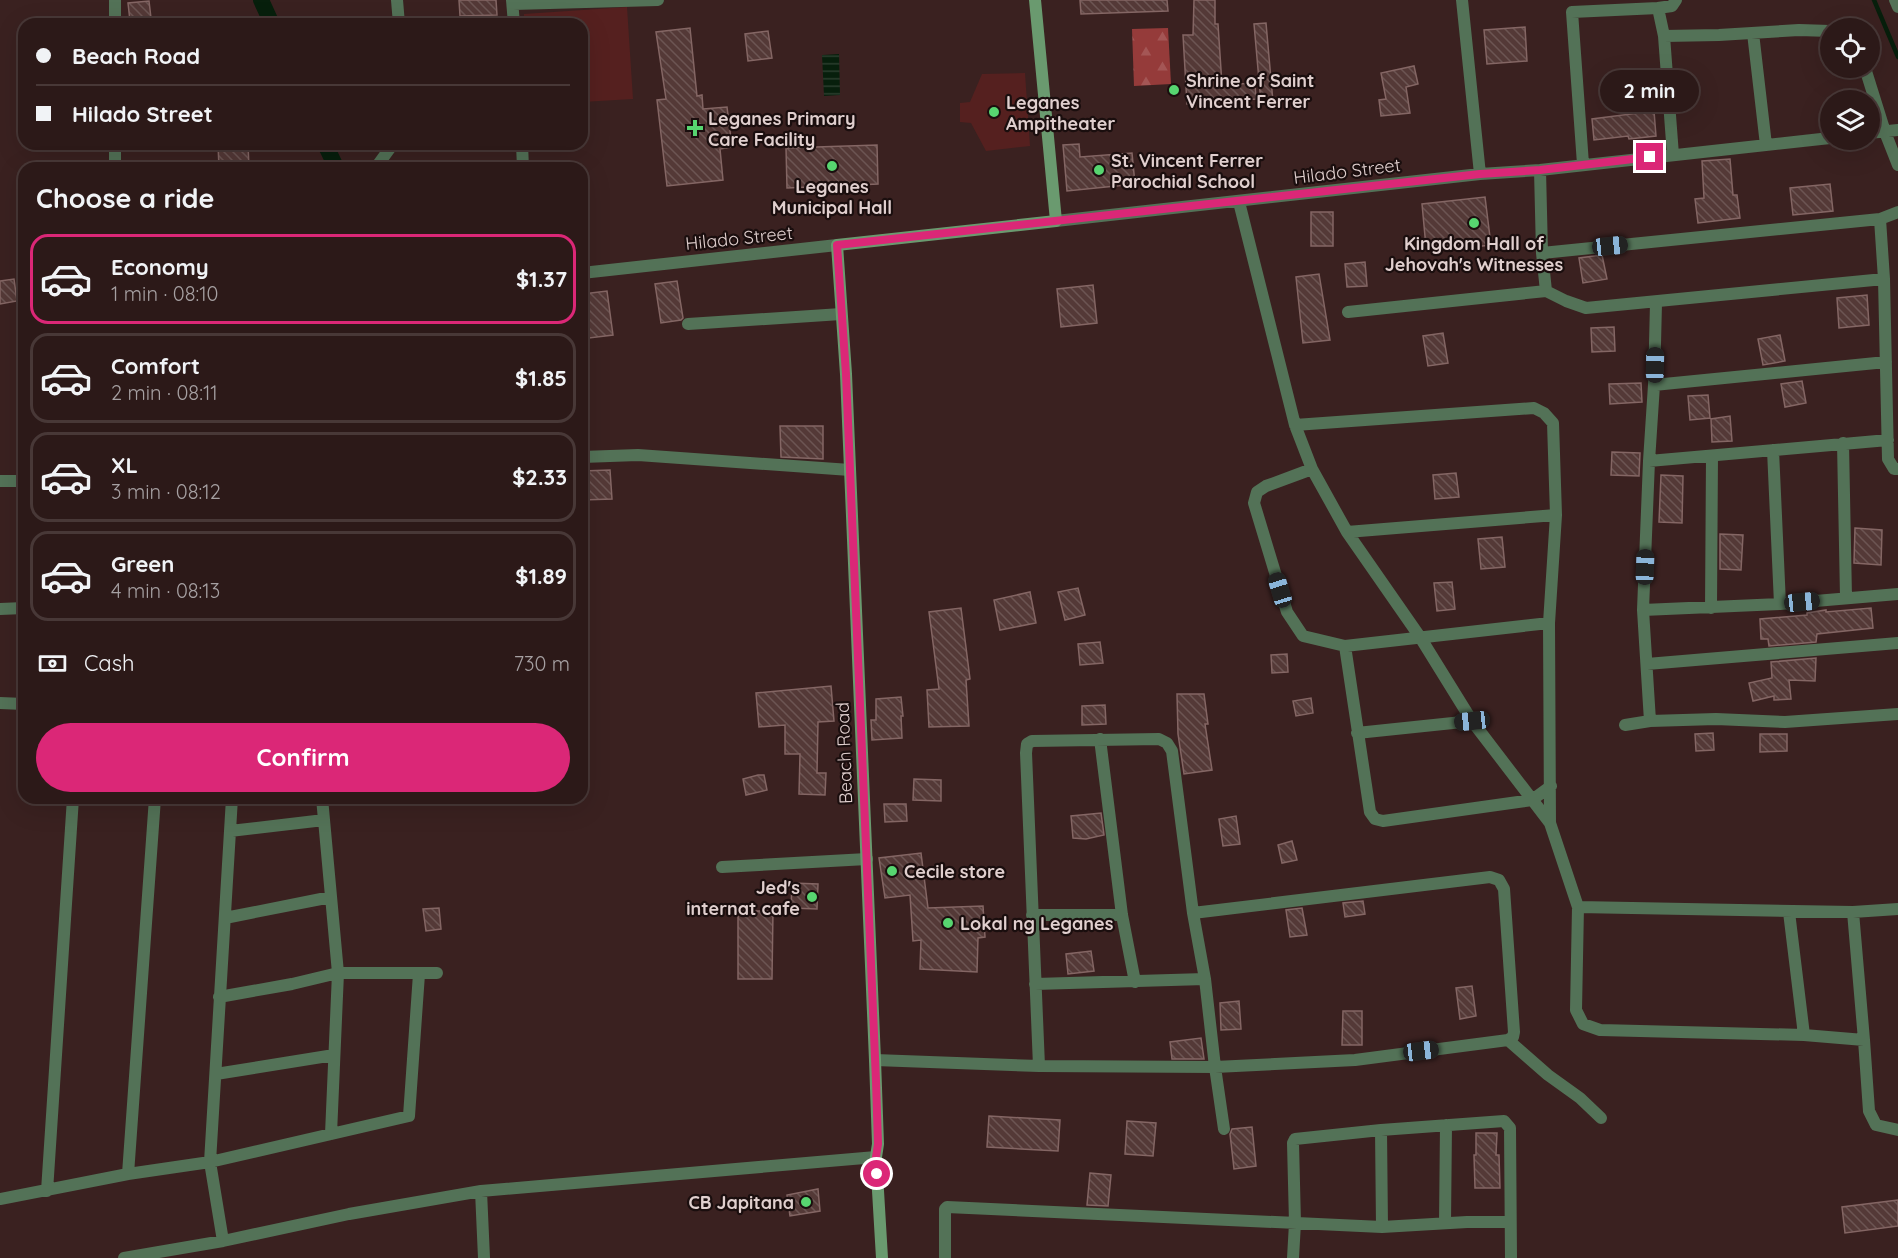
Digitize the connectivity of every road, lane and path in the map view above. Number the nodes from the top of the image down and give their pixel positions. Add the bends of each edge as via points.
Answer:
1 (115, 0) edge
2 (397, 0) edge
3 (658, 0) edge
4 (1035, 0) edge
5 (1462, 0) edge
6 (1676, 0) edge
7 (1895, 0) edge
8 (512, 2) edge
9 (1572, 6) edge
10 (1898, 7) edge
11 (1658, 8) junction
12 (115, 18) edge
13 (398, 18) edge
14 (513, 18) edge
15 (1820, 31) edge
16 (1753, 33) junction
17 (1664, 36) junction
18 (1868, 78) edge
19 (1898, 130) edge
20 (1885, 132) junction
21 (1880, 133) edge
22 (1820, 139) edge
23 (1766, 145) junction
24 (1673, 155) junction
25 (1583, 164) junction
26 (1898, 165) edge
27 (1540, 170) junction
28 (1480, 174) junction
29 (1239, 202) junction
30 (1898, 212) edge
31 (1880, 219) junction
32 (1056, 222) junction
33 (837, 245) junction
34 (1542, 253) junction
35 (588, 272) edge
36 (1884, 279) junction
37 (1546, 291) junction
38 (1656, 303) junction
39 (1348, 312) dead end
40 (841, 314) junction
41 (688, 324) dead end
42 (1886, 362) junction
43 (1654, 385) junction
44 (1295, 425) junction
45 (1888, 440) junction
46 (1843, 443) junction
47 (1773, 450) junction
48 (1712, 456) junction
49 (588, 457) edge
50 (1649, 461) junction
51 (1312, 469) junction
52 (850, 470) junction
53 (1898, 470) edge
54 (0, 481) edge
55 (18, 481) edge
56 (1556, 515) junction
57 (1347, 532) junction
58 (1898, 594) edge
59 (1846, 597) junction
60 (1780, 604) junction
61 (18, 608) edge
62 (1711, 608) junction
63 (0, 609) edge
64 (1643, 610) junction
65 (1549, 623) junction
66 (1420, 637) junction
67 (1898, 642) edge
68 (1345, 646) junction
69 (1647, 664) junction
70 (0, 703) edge
71 (18, 704) edge
72 (1898, 714) edge
73 (1472, 721) junction
74 (1650, 721) junction
75 (1625, 725) dead end
76 (1357, 733) junction
77 (1100, 739) junction
78 (1551, 786) junction
79 (1532, 800) junction
80 (73, 804) edge
81 (155, 804) edge
82 (232, 804) edge
83 (323, 804) edge
84 (324, 819) junction
85 (1550, 823) junction
86 (230, 831) junction
87 (867, 859) junction
88 (722, 867) dead end
89 (331, 897) junction
90 (1578, 907) junction
91 (1898, 909) edge
92 (1789, 912) junction
93 (1853, 912) junction
94 (1193, 913) junction
95 (1032, 915) junction
96 (1122, 915) junction
97 (225, 918) junction
98 (338, 973) junction
99 (437, 973) dead end
100 (419, 974) junction
101 (1206, 979) junction
102 (1135, 982) junction
103 (1035, 984) junction
104 (219, 997) junction
105 (1804, 1035) junction
106 (1508, 1040) junction
107 (1864, 1040) junction
108 (334, 1054) junction
109 (875, 1060) junction
110 (1040, 1066) junction
111 (1215, 1067) junction
112 (216, 1074) junction
113 (1601, 1118) dead end
114 (1446, 1125) junction
115 (1224, 1129) dead end
116 (1381, 1130) junction
117 (1898, 1130) edge
118 (331, 1134) junction
119 (876, 1157) junction
120 (210, 1162) junction
121 (128, 1173) junction
122 (47, 1191) junction
123 (481, 1191) junction
124 (0, 1199) edge
125 (1510, 1222) junction
126 (1295, 1223) junction
127 (1445, 1223) junction
128 (1382, 1227) junction
129 (223, 1241) junction
130 (131, 1257) edge
131 (484, 1258) edge
132 (882, 1258) edge
133 (945, 1258) edge
134 (1293, 1258) edge
135 (1511, 1258) edge

1 - 12 street
2 - 13 street
3 - 8 street
4 - 32 main road
5 - 28 street
6 - 11 street via 1672,6
7 - 10 street
8 - 14 street
9 - 11 street
9 - 25 street
11 - 17 street
15 - 16 street
16 - 17 street
16 - 23 street
17 - 24 street
18 - 20 street
19 - 20 street
20 - 21 street
20 - 26 street
22 - 23 street, Hilado Street
23 - 24 street, Hilado Street
24 - 25 street, Hilado Street
25 - 27 street, Hilado Street
27 - 28 street, Hilado Street
27 - 34 street
28 - 29 street, Hilado Street
29 - 32 street, Hilado Street
29 - 44 street
30 - 31 street
31 - 34 street
31 - 36 street
32 - 33 main road, Hilado Street
33 - 35 street, Hilado Street
33 - 40 main road, Beach Road
34 - 37 street
36 - 38 street
36 - 42 street
37 - 38 street via 1586,308
37 - 39 street
38 - 43 street
40 - 41 street
40 - 52 main road, Beach Road
42 - 43 street
42 - 45 street
43 - 50 street
44 - 51 street
44 - 56 street via 1534,408 1553,423
45 - 46 street
45 - 53 street via 1888,459
46 - 47 street
46 - 59 street
47 - 48 street
47 - 60 street
48 - 50 street
48 - 62 street
49 - 52 street via 638,455
50 - 64 street
51 - 57 street
51 - 68 street via 1266,486 1257,492 1254,503 1287,612 1303,636
52 - 87 main road, Beach Road
54 - 55 street
56 - 57 street
56 - 65 street
57 - 66 street
58 - 59 street
59 - 60 street
60 - 62 street
61 - 63 street
62 - 64 street
64 - 69 street
65 - 66 street
65 - 78 street
66 - 68 street
66 - 73 street
67 - 69 street
68 - 76 street
69 - 74 street
70 - 71 street
72 - 74 street via 1785,722
73 - 76 street
73 - 79 street
74 - 75 street
76 - 79 street via 1370,812 1375,819
77 - 94 street via 1160,739 1172,751
77 - 95 street via 1028,744
77 - 96 street
78 - 79 street
78 - 85 street
79 - 85 street
80 - 122 street
81 - 121 street
82 - 86 street
83 - 84 street
84 - 86 street
84 - 89 street
85 - 90 street
86 - 97 street
87 - 88 street
87 - 109 main road, Beach Road
89 - 97 street
89 - 98 street
90 - 92 street
90 - 105 street via 1576,1010 1583,1024 1599,1030
91 - 93 street
92 - 93 street
92 - 105 street
93 - 107 street
94 - 101 street
94 - 106 street via 1490,877 1499,880 1504,889 1515,1032
95 - 96 street
95 - 103 street
96 - 102 street
97 - 104 street
98 - 100 street
98 - 104 street
98 - 108 street
99 - 100 street
100 - 118 street via 409,1116
101 - 102 street
101 - 111 street
102 - 103 street
103 - 110 street
104 - 112 street
105 - 107 street
106 - 111 street via 1355,1060
106 - 113 street
107 - 117 street via 1869,1111 1876,1125
108 - 112 street
108 - 118 street
109 - 110 street
109 - 119 main road, Beach Road
110 - 111 street
111 - 115 street
112 - 120 street
114 - 116 street
114 - 125 street via 1509,1125
114 - 127 street
116 - 126 street via 1293,1141
116 - 128 street
118 - 120 street
119 - 123 street
119 - 132 main road, Beach Road
120 - 121 street
120 - 129 street
121 - 122 street
122 - 124 street
123 - 129 street
123 - 131 street
125 - 127 street
125 - 135 street
126 - 128 street
126 - 133 street via 947,1207
126 - 134 street
127 - 128 street
129 - 130 street

